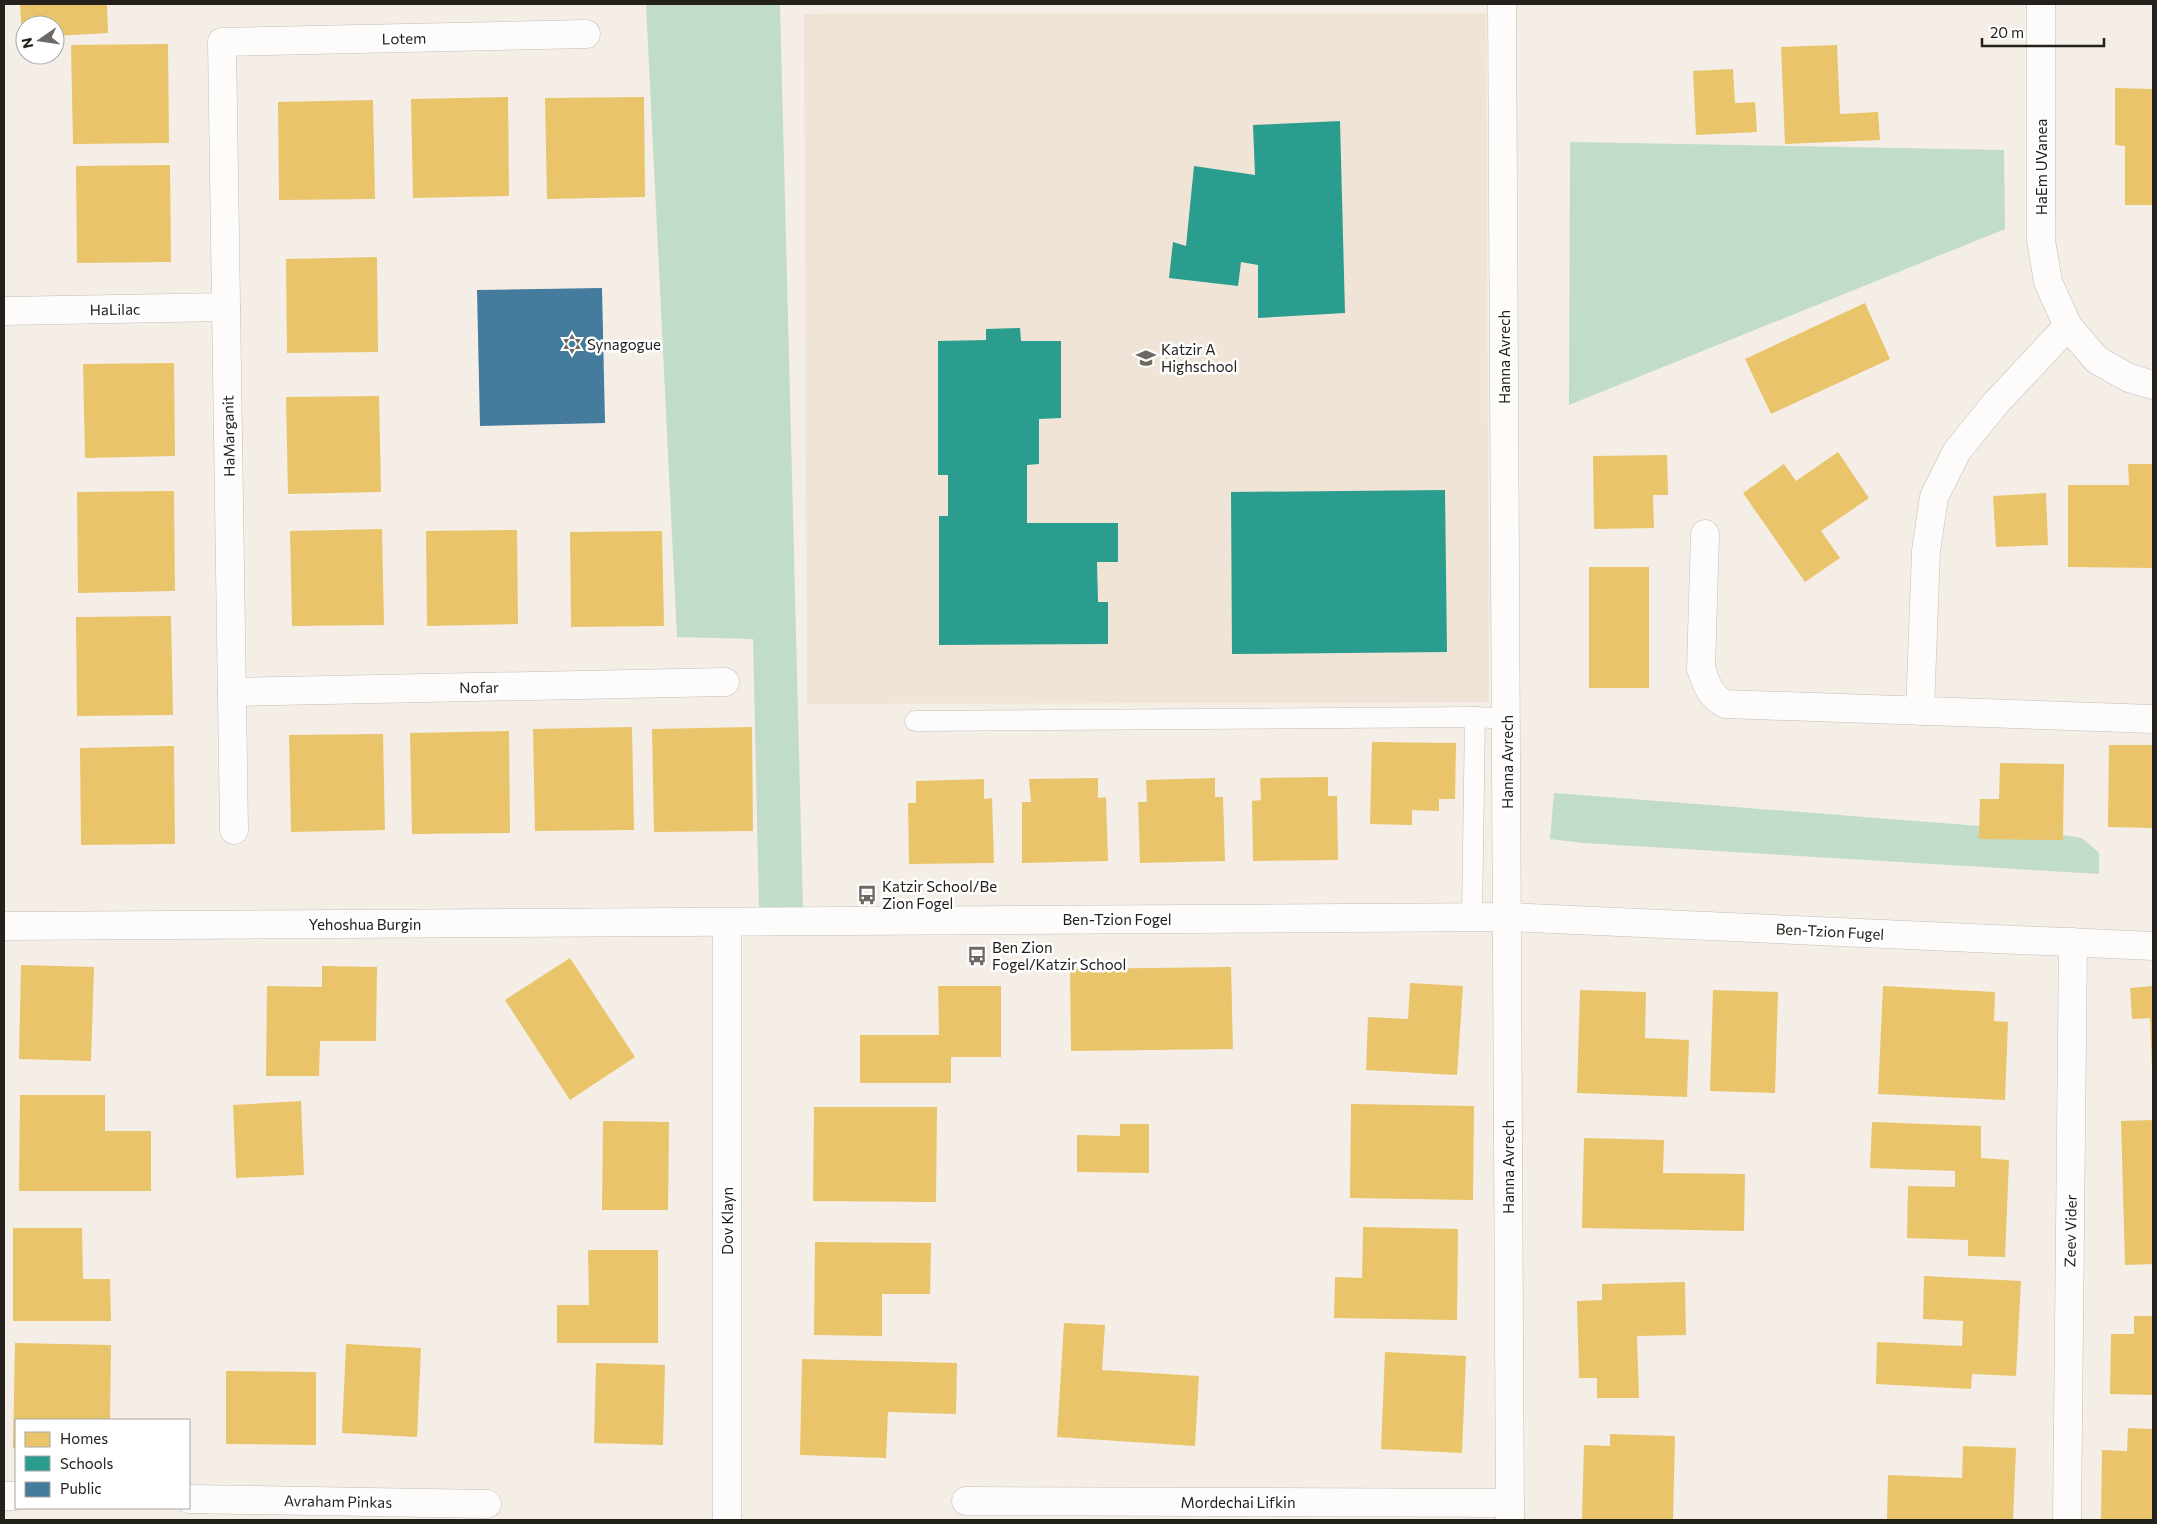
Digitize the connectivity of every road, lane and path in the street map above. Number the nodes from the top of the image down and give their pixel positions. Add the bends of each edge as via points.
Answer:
1 (1502, 4) edge
2 (2041, 4) edge
3 (586, 34) dead end
4 (222, 42) joint
5 (226, 307) junction
6 (4, 312) edge
7 (2068, 326) junction
8 (2153, 385) edge
9 (1704, 534) dead end
10 (725, 682) dead end
11 (232, 692) junction
12 (1920, 711) junction
13 (1475, 717) junction
14 (1507, 719) junction
15 (2153, 719) edge
16 (916, 721) dead end
17 (234, 830) dead end
18 (1507, 916) junction
19 (1472, 917) junction
20 (727, 923) junction
21 (4, 926) edge
22 (2073, 942) junction
23 (2153, 946) edge
24 (190, 1499) edge
25 (966, 1502) dead end
26 (487, 1504) dead end
27 (1510, 1512) edge
28 (727, 1520) edge
29 (2067, 1520) edge

1 - 14 street, Hanna Avrech
2 - 7 street, HaEm UVanea via 2041,240 2048,282
3 - 4 street, Lotem
4 - 5 street, HaMarganit
5 - 6 street, HaLilac
5 - 11 street, HaMarganit
7 - 8 street, HaEm UVanea via 2097,360 2129,378
7 - 12 street via 1995,404 1957,451 1934,497 1926,551
9 - 12 street via 1701,668 1706,685 1716,699 1725,704
10 - 11 street, Nofar
11 - 17 street, HaMarganit
12 - 15 street
13 - 14 lane
13 - 16 lane
13 - 19 lane
14 - 18 street, Hanna Avrech
18 - 19 street, Ben-Tzion Fogel
18 - 22 street, Ben-Tzion Fugel
18 - 27 street, Hanna Avrech
19 - 20 street, Ben-Tzion Fogel
20 - 21 street, Yehoshua Burgin
20 - 28 street, Dov Klayn
22 - 23 street, Ben-Tzion Fugel
22 - 29 street, Zeev Vider
24 - 26 street, Avraham Pinkas
25 - 27 street, Mordechai Lifkin

